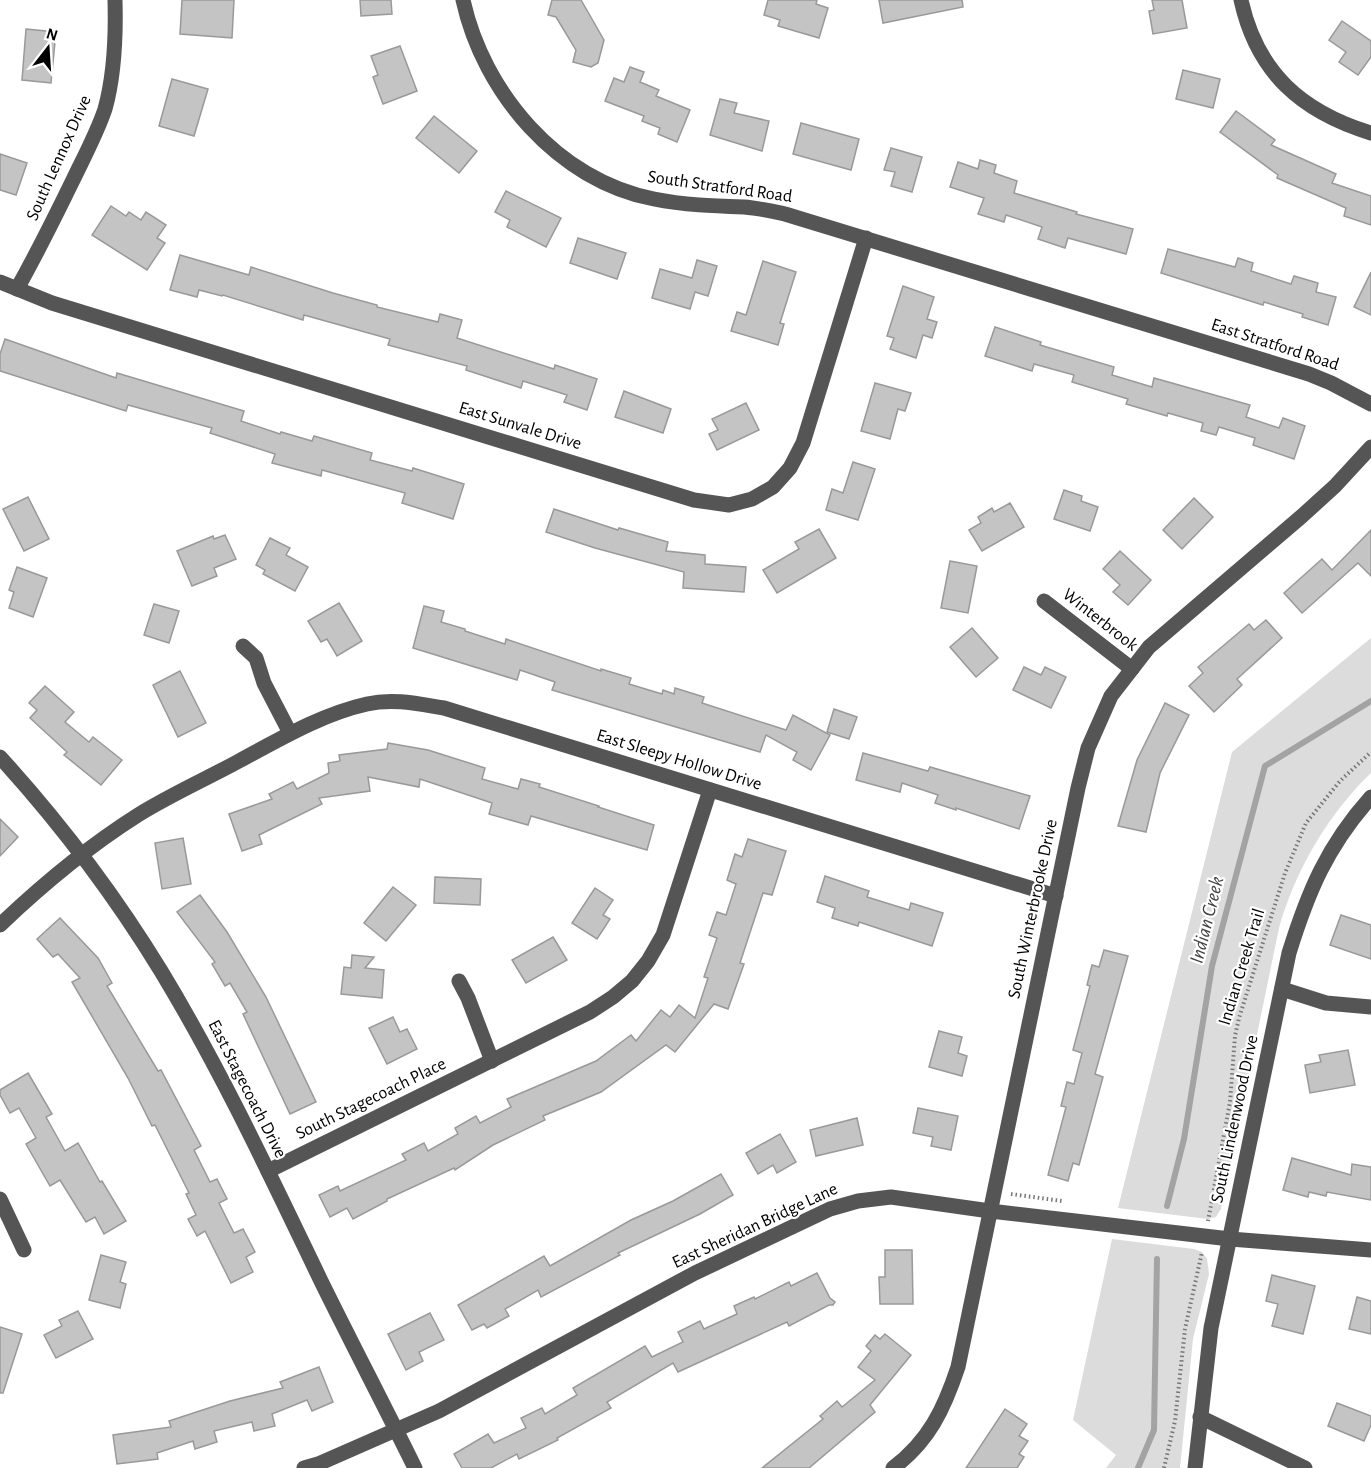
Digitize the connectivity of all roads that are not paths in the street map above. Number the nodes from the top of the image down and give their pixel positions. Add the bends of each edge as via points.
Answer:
1 (115, 0) edge
2 (463, 0) edge
3 (1240, 0) edge
4 (1371, 133) edge
5 (866, 238) junction
6 (0, 282) edge
7 (17, 289) junction
8 (1163, 329) joint
9 (1371, 404) edge
10 (1371, 447) edge
11 (1044, 601) dead end
12 (243, 646) dead end
13 (1132, 669) junction
14 (290, 733) junction
15 (0, 757) edge
16 (710, 790) junction
17 (1371, 797) edge
18 (82, 855) junction
19 (1056, 896) junction
20 (0, 926) edge
21 (459, 981) dead end
22 (1282, 989) junction
23 (1371, 1007) edge
24 (492, 1061) junction
25 (268, 1171) junction
26 (0, 1199) edge
27 (990, 1211) junction
28 (1230, 1239) junction
29 (24, 1250) dead end
30 (1371, 1250) edge
31 (1200, 1417) junction
32 (396, 1430) junction
33 (304, 1468) edge
34 (415, 1468) edge
35 (893, 1468) edge
36 (1195, 1468) edge
37 (1305, 1468) edge

1 - 7 street, South Lennox Drive via 113,69 105,109
2 - 5 street, South Stratford Road via 483,62 505,98 532,130 590,175 622,191 653,199 784,213
3 - 4 street via 1258,50 1291,92 1317,112
5 - 7 street, East Sunvale Drive via 803,443 790,468 773,487 752,499 729,505 694,500 74,310
5 - 8 street, South Stratford Road
6 - 7 street, East Sunvale Drive
8 - 9 street, East Stratford Road via 1309,374
10 - 13 street, South Winterbrooke Drive via 1302,516 1149,646
11 - 13 street, Winterbrook
12 - 14 street via 256,658 264,683
13 - 19 street, South Winterbrooke Drive via 1111,696 1088,748
14 - 16 street, East Sleepy Hollow Drive via 339,712 369,704 405,702 444,708
14 - 18 street, East Sleepy Hollow Drive via 139,815
15 - 18 street, East Stagecoach Drive
16 - 19 street, East Sleepy Hollow Drive
16 - 24 street, South Stagecoach Place via 663,935 632,981 590,1012
17 - 22 street, South Lindenwood Drive via 1348,824 1316,878 1289,953
18 - 20 street, East Sleepy Hollow Drive
18 - 25 street, East Stagecoach Drive via 160,970
19 - 27 street, South Winterbrooke Drive
21 - 24 street
22 - 23 street via 1326,1003
22 - 28 street, South Lindenwood Drive
24 - 25 street, South Stagecoach Place
25 - 32 street, East Stagecoach Drive
26 - 29 street
27 - 28 street, East Sheridan Bridge Lane
27 - 32 street, East Sheridan Bridge Lane via 891,1197 830,1209 695,1273 439,1411
27 - 35 street, South Winterbrooke Drive via 958,1367 947,1401 933,1427
28 - 30 street, East Sheridan Bridge Lane
28 - 31 street, South Lindenwood Drive via 1211,1328
31 - 36 street, South Lindenwood Drive
31 - 37 street
32 - 33 street, East Sheridan Bridge Lane
32 - 34 street, East Stagecoach Drive

